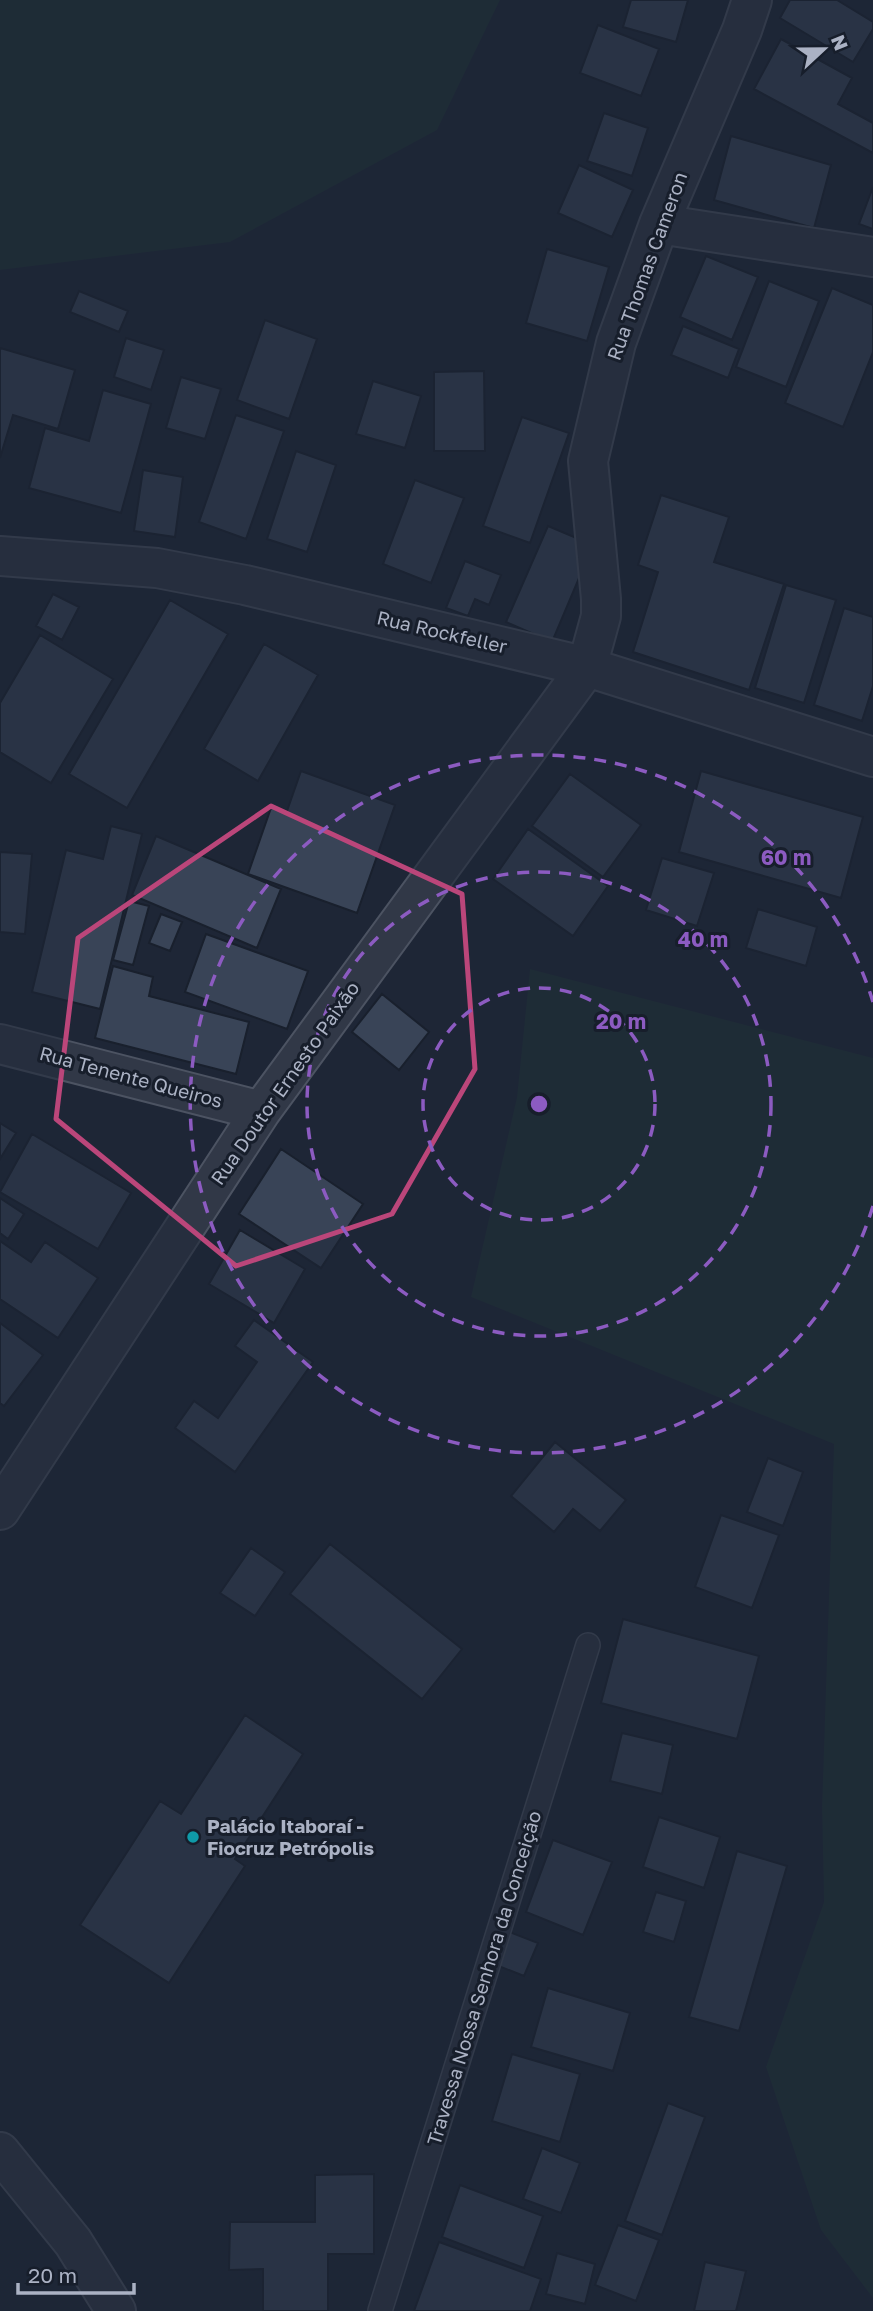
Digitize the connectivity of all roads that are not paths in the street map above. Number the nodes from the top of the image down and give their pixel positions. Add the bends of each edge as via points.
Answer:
1 (752, 0) edge
2 (659, 224) junction
3 (873, 257) edge
4 (0, 556) edge
5 (587, 667) junction
6 (873, 757) edge
7 (0, 1044) edge
8 (261, 1111) junction
9 (0, 1510) edge
10 (588, 1645) dead end
11 (0, 2152) edge
12 (116, 2311) edge
13 (380, 2311) edge

1 - 2 street, Rua Thomas Cameron
2 - 3 street
2 - 5 street, Rua Thomas Cameron via 616,343 588,461 601,616
4 - 5 street, Rua Rockfeller via 157,568
5 - 6 street, Rua Rockfeller
5 - 8 street, Rua Doutor Ernesto Paixão
7 - 8 street, Rua Tenente Queiros
8 - 9 street, Rua Doutor Ernesto Paixão
10 - 13 lane, Travessa Nossa Senhora da Conceição
11 - 12 street via 73,2242

